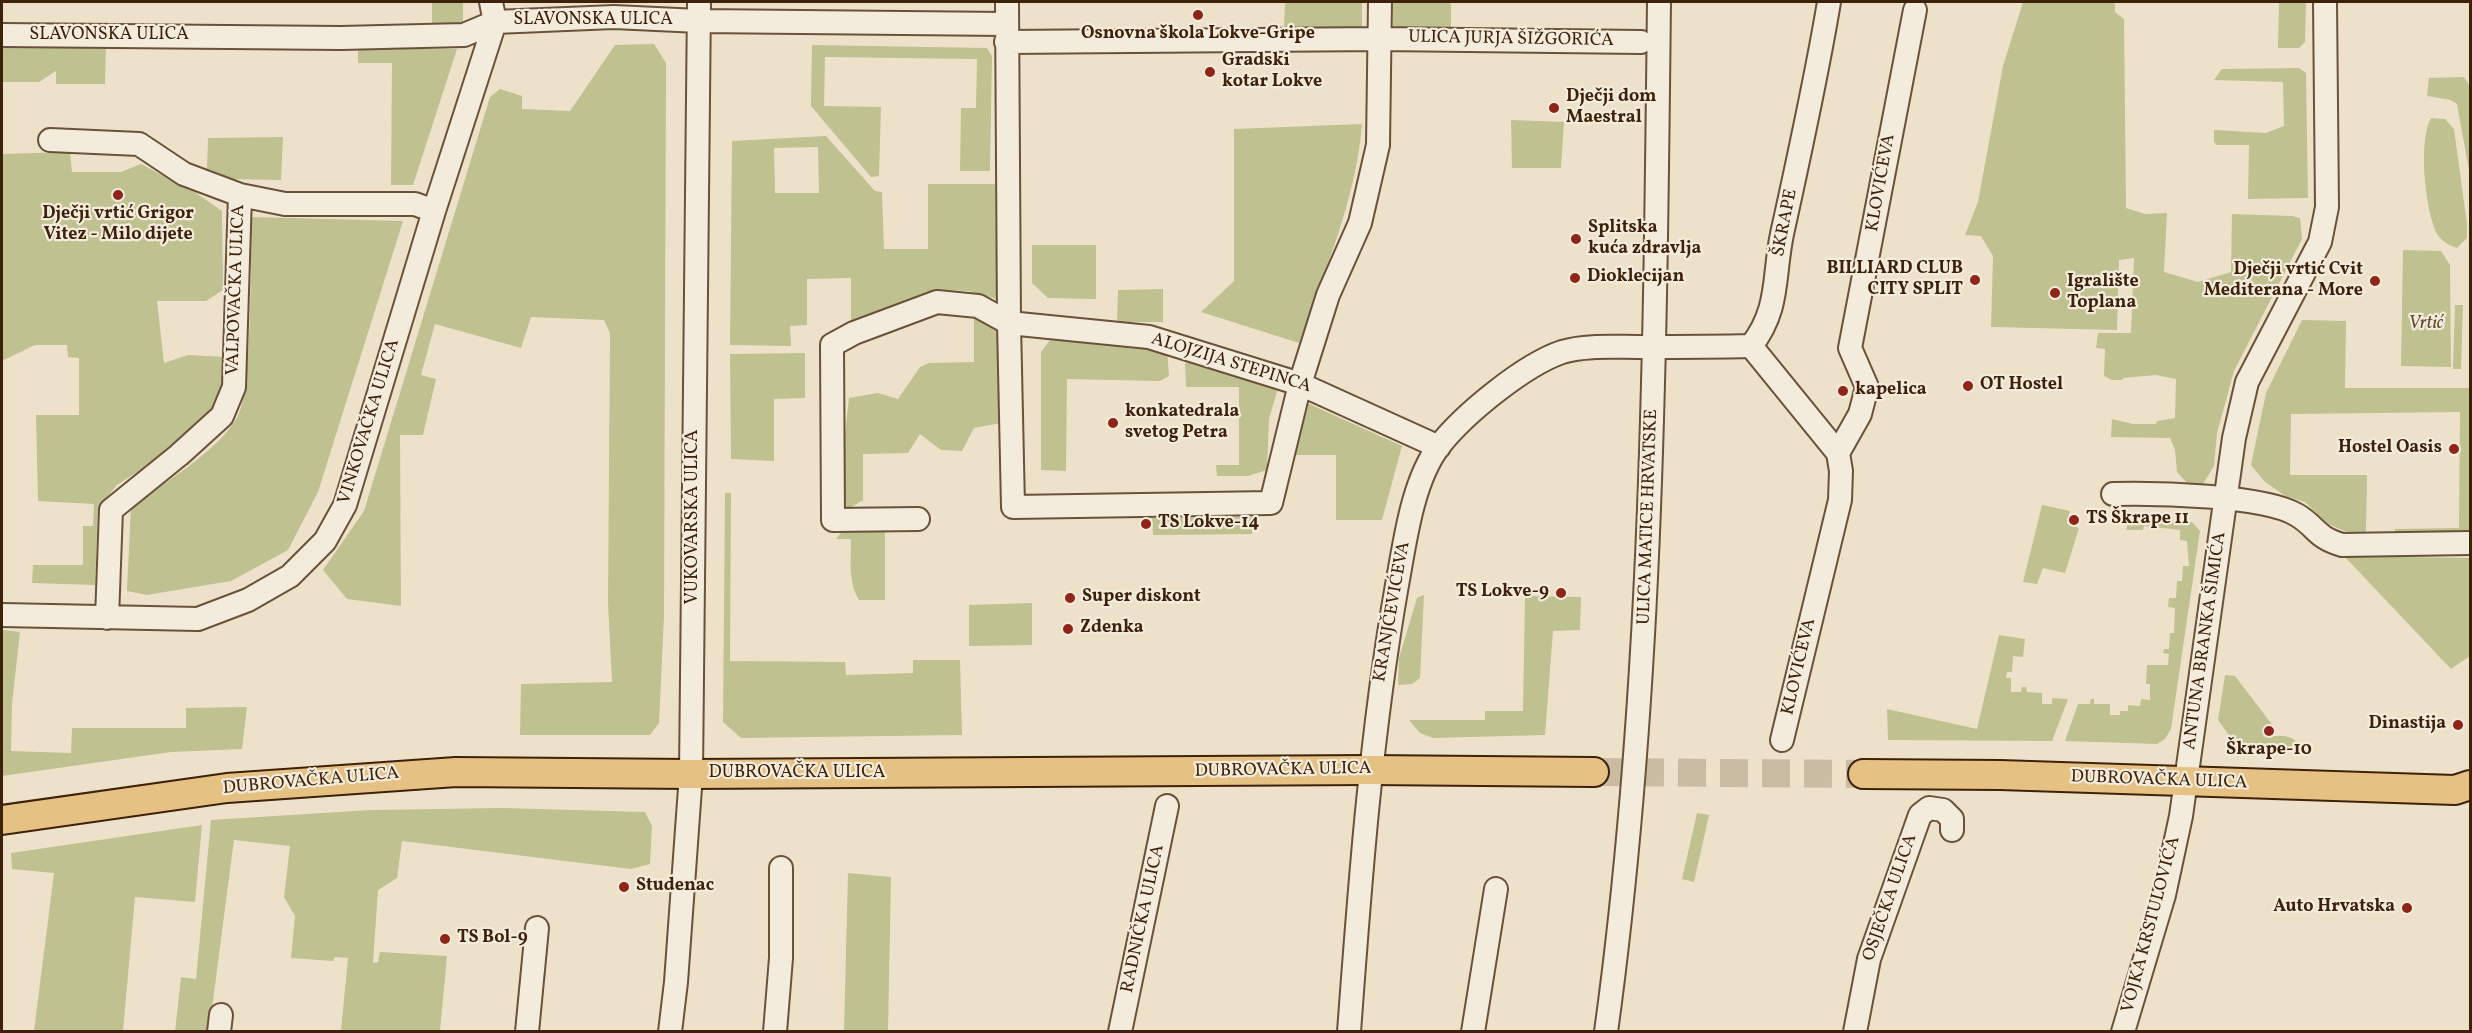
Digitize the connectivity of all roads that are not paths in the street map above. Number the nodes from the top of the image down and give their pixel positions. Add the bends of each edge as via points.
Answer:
1 (1007, 2) edge
2 (1380, 2) edge
3 (1659, 2) edge
4 (1830, 2) edge
5 (2325, 2) edge
6 (1915, 10) dead end
7 (699, 11) edge
8 (493, 12) edge
9 (1006, 33) junction
10 (2, 35) edge
11 (1380, 39) junction
12 (1641, 42) dead end
13 (50, 140) dead end
14 (240, 195) junction
15 (434, 211) junction
16 (1009, 323) junction
17 (1751, 346) junction
18 (1654, 347) junction
19 (1300, 384) junction
20 (1439, 447) junction
21 (1838, 453) junction
22 (2113, 494) dead end
23 (2226, 499) junction
24 (918, 519) dead end
25 (2470, 543) edge
26 (2, 615) edge
27 (107, 618) junction
28 (1782, 740) dead end
29 (1370, 770) junction
30 (1594, 772) tunnel mouth
31 (691, 774) junction
32 (1863, 774) tunnel mouth
33 (2187, 783) junction
34 (2465, 790) edge
35 (1167, 806) dead end
36 (2, 820) edge
37 (1952, 830) dead end
38 (781, 868) dead end
39 (1496, 889) dead end
40 (537, 928) dead end
41 (527, 1032) edge
42 (670, 1032) edge
43 (775, 1032) edge
44 (1120, 1032) edge
45 (1349, 1032) edge
46 (1473, 1032) edge
47 (1606, 1032) edge
48 (1855, 1032) edge
49 (2123, 1032) edge

1 - 9 street
2 - 11 street
3 - 18 street, ULICA MATICE HRVATSKE
4 - 17 street, ŠKRAPE via 1812,106 1779,248 1773,308
5 - 23 street, ANTUNA BRANKA ŠIMIĆA via 2327,207 2315,256 2247,382
6 - 21 street, KLOVIĆEVA via 1850,348 1868,387
7 - 8 street, SLAVONSKA ULICA via 614,17
7 - 9 street, SLAVONSKA ULICA
7 - 31 street, VUKOVARSKA ULICA
8 - 10 street, SLAVONSKA ULICA via 464,35
8 - 15 street, VINKOVAČKA ULICA
9 - 11 street, SLAVONSKA ULICA
9 - 16 street
11 - 12 street, ULICA JURJA ŠIŽGORIĆA
11 - 19 street via 1378,145 1362,215 1328,295
13 - 14 street, VALPOVAČKA ULICA via 139,144 184,174
14 - 15 street, VALPOVAČKA ULICA via 285,204 414,204
14 - 27 street, VALPOVAČKA ULICA via 234,387 222,416 111,510
15 - 27 street, VINKOVAČKA ULICA via 345,505 325,542 290,576 248,600 198,619
16 - 19 street, ALOJZIJA STEPINCA via 1149,337
16 - 19 street via 1013,507 1271,503
16 - 24 street via 978,306 937,302 832,345 833,520
17 - 18 street
17 - 21 street
18 - 20 street, KRANJČEVIĆEVA via 1563,352 1525,369
18 - 47 street, ULICA MATICE HRVATSKE via 1649,567 1638,736 1622,915
19 - 20 street, ALOJZIJA STEPINCA
20 - 29 street, KRANJČEVIĆEVA via 1420,484 1408,525
21 - 28 street, KLOVIĆEVA via 1840,500
22 - 23 street
23 - 25 street via 2268,505 2297,515 2324,539 2342,545
23 - 33 street, ANTUNA BRANKA ŠIMIĆA
26 - 27 street, VINKOVAČKA ULICA
29 - 30 main road, DUBROVAČKA ULICA
29 - 31 main road, DUBROVAČKA ULICA
29 - 45 street, KRANJČEVIĆEVA
31 - 36 main road, DUBROVAČKA ULICA via 390,775 227,788
31 - 42 street, VUKOVARSKA ULICA
32 - 33 main road, DUBROVAČKA ULICA
33 - 34 main road, DUBROVAČKA ULICA
33 - 49 street, VOJKA KRSTULOVIĆA via 2164,895
35 - 44 street, RADNIČKA ULICA
37 - 48 street, OSJEČKA ULICA via 1952,819 1943,810 1929,808 1920,815 1869,958
38 - 43 street via 781,958
39 - 46 street
40 - 41 street

